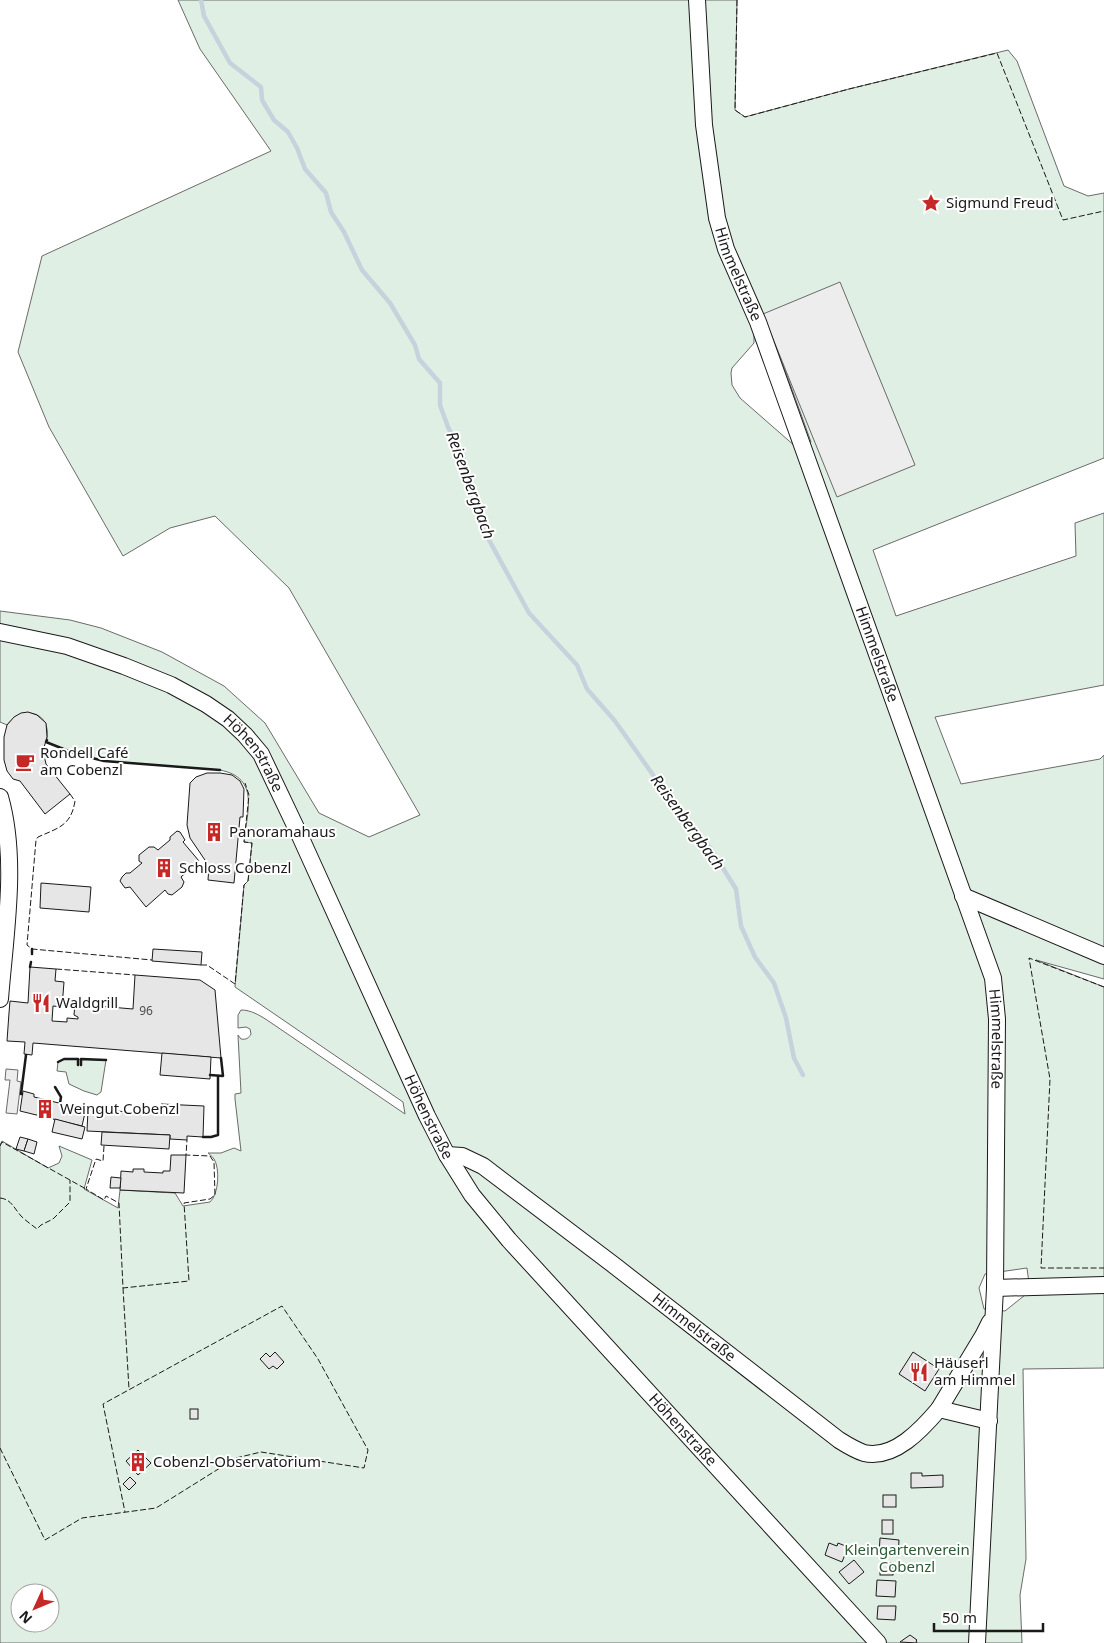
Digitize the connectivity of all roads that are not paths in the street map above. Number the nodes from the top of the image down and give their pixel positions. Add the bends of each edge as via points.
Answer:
1 (697, 0) edge
2 (0, 632) edge
3 (0, 797) edge
4 (963, 896) junction
5 (1104, 956) edge
6 (0, 999) edge
7 (447, 1155) junction
8 (1104, 1285) edge
9 (994, 1288) junction
10 (992, 1316) junction
11 (939, 1408) junction
12 (989, 1421) junction
13 (878, 1643) edge
14 (976, 1643) edge

1 - 4 street, Himmelstraße via 704,124 718,218 726,249 758,322
2 - 7 street, Höhenstraße via 67,646 171,685 206,704 245,735 261,754
3 - 6 street via 9,849
4 - 5 street
4 - 9 street, Himmelstraße via 993,978 996,1000
7 - 11 street, Himmelstraße via 462,1156 483,1166 856,1450 873,1454 890,1451 915,1433
7 - 13 street, Höhenstraße via 467,1187 509,1240
8 - 9 street
9 - 10 street, Himmelstraße
10 - 11 street, Himmelstraße
10 - 12 street, Himmelstraße
11 - 12 street
12 - 14 street, Himmelstraße

